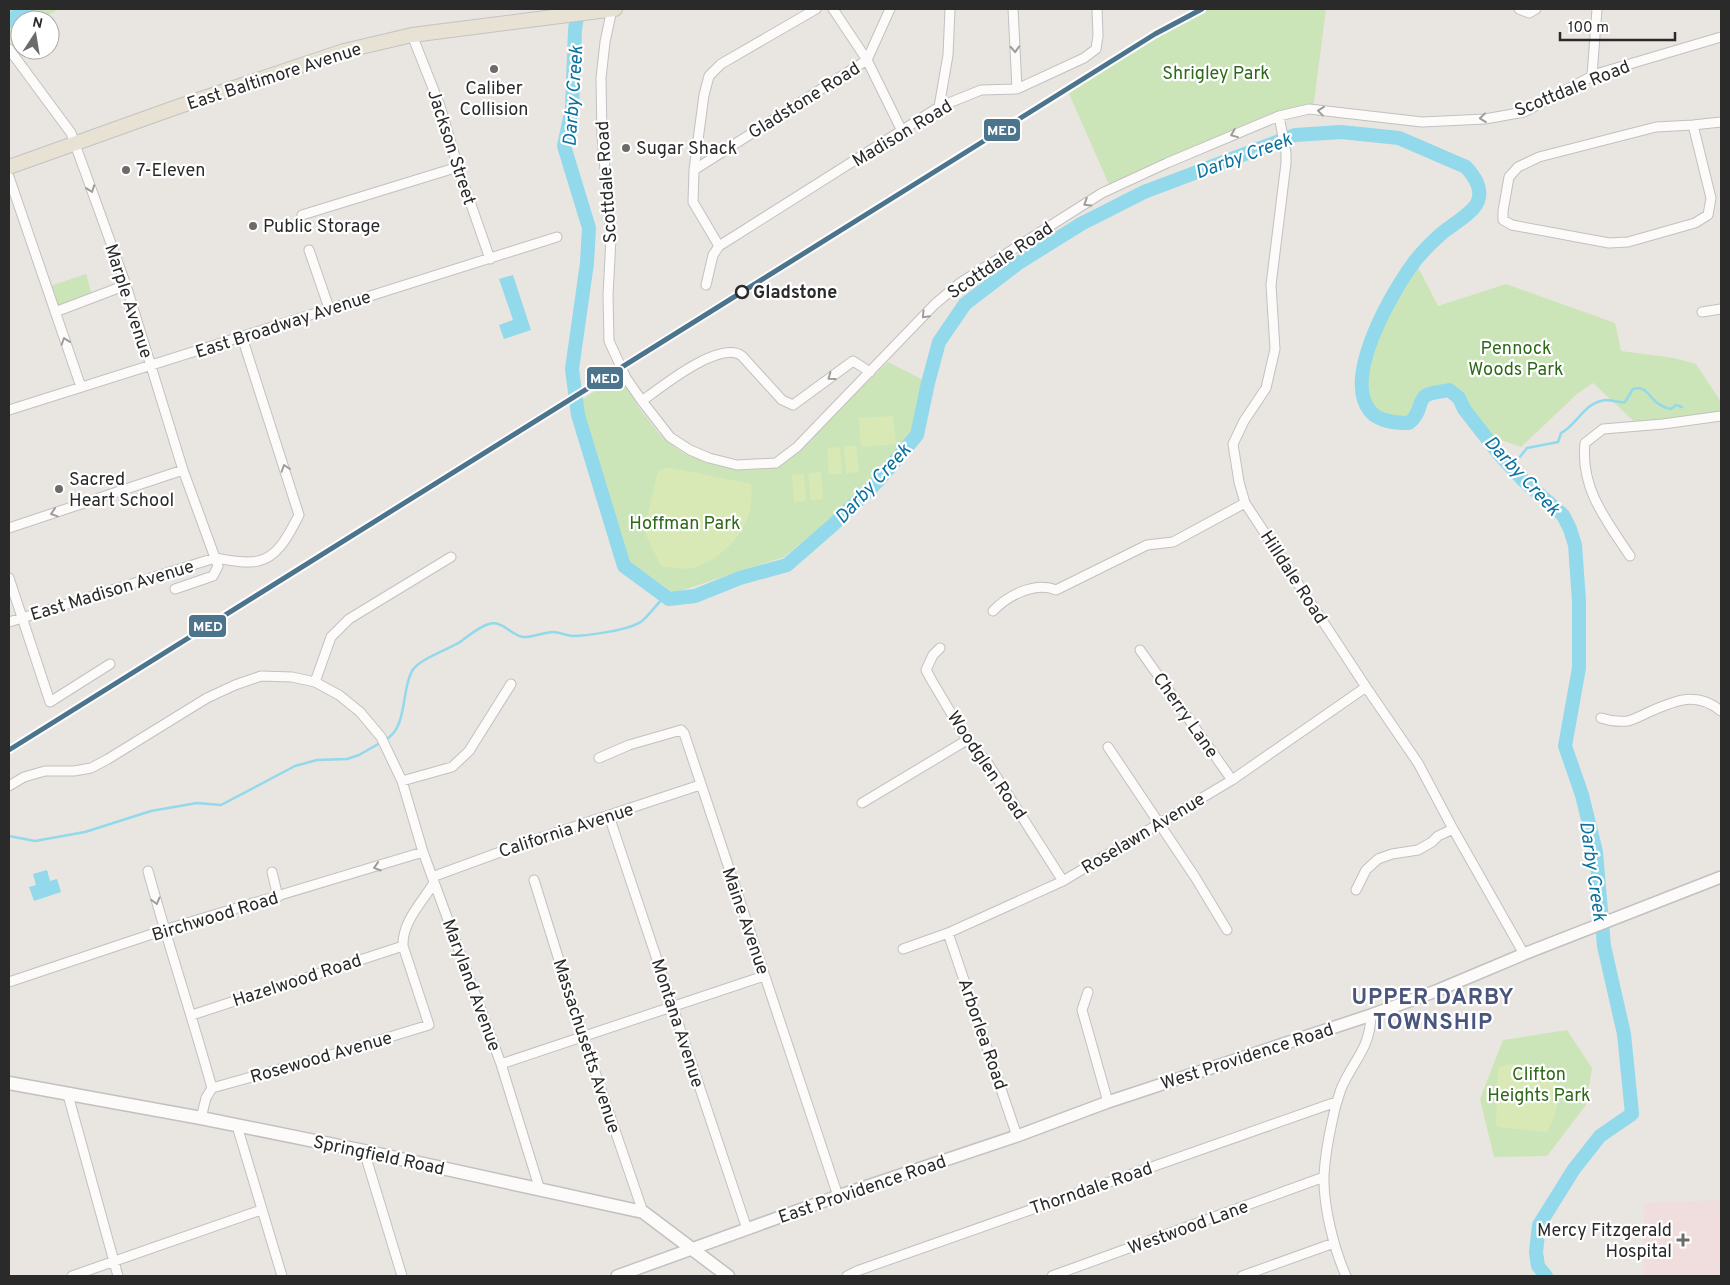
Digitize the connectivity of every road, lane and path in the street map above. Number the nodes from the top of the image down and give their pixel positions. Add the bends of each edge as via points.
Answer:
1 (610, 9) edge
2 (816, 9) edge
3 (833, 9) edge
4 (890, 9) edge
5 (950, 9) edge
6 (1013, 9) edge
7 (1098, 9) edge
8 (1519, 9) edge
9 (1536, 9) edge
10 (1597, 9) edge
11 (412, 35) junction
12 (1721, 37) edge
13 (9, 49) edge
14 (867, 60) junction
15 (1592, 76) junction
16 (1017, 89) junction
17 (939, 107) junction
18 (1280, 119) junction
19 (1721, 122) edge
20 (1693, 125) junction
21 (902, 131) junction
22 (74, 143) junction
23 (9, 167) edge
24 (458, 167) junction
25 (694, 170) junction
26 (9, 177) edge
27 (302, 215) dead end
28 (557, 237) dead end
29 (719, 246) junction
30 (310, 250) dead end
31 (490, 260) junction
32 (126, 285) junction
33 (706, 286) dead end
34 (329, 308) junction
35 (1721, 309) edge
36 (55, 312) junction
37 (1702, 312) dead end
38 (242, 337) junction
39 (151, 365) junction
40 (870, 372) junction
41 (81, 387) junction
42 (642, 401) junction
43 (9, 410) edge
44 (1721, 416) edge
45 (184, 470) junction
46 (1245, 503) junction
47 (9, 528) edge
48 (1630, 556) dead end
49 (452, 557) dead end
50 (215, 558) junction
51 (9, 578) edge
52 (175, 589) dead end
53 (992, 611) dead end
54 (22, 618) junction
55 (9, 622) edge
56 (940, 648) dead end
57 (1140, 650) dead end
58 (110, 664) dead end
59 (315, 682) junction
60 (511, 684) dead end
61 (1366, 687) junction
62 (1721, 711) edge
63 (1601, 718) dead end
64 (967, 740) junction
65 (1108, 746) dead end
66 (599, 758) dead end
67 (402, 780) junction
68 (1232, 780) junction
69 (700, 785) junction
70 (9, 786) edge
71 (862, 803) dead end
72 (609, 816) junction
73 (1159, 824) junction
74 (1453, 829) junction
75 (423, 852) junction
76 (148, 871) dead end
77 (272, 872) dead end
78 (1721, 877) edge
79 (433, 880) junction
80 (534, 880) dead end
81 (1063, 881) junction
82 (1356, 890) dead end
83 (278, 897) junction
84 (164, 930) junction
85 (1227, 930) dead end
86 (948, 933) junction
87 (403, 946) junction
88 (903, 950) dead end
89 (1524, 954) junction
90 (764, 976) junction
91 (9, 982) edge
92 (1088, 992) dead end
93 (674, 1007) junction
94 (192, 1015) junction
95 (1370, 1015) junction
96 (583, 1037) junction
97 (501, 1064) junction
98 (9, 1083) edge
99 (212, 1088) junction
100 (68, 1095) junction
101 (1108, 1102) junction
102 (1336, 1102) junction
103 (202, 1118) junction
104 (237, 1126) junction
105 (1017, 1136) junction
106 (364, 1151) junction
107 (1324, 1177) junction
108 (540, 1190) junction
109 (838, 1196) junction
110 (261, 1210) junction
111 (642, 1212) junction
112 (747, 1229) junction
113 (1334, 1243) junction
114 (692, 1250) junction
115 (113, 1262) junction
116 (861, 1274) edge
117 (72, 1276) edge
118 (118, 1276) edge
119 (282, 1276) edge
120 (402, 1276) edge
121 (617, 1276) edge
122 (728, 1276) edge
123 (847, 1276) edge
124 (1052, 1276) edge
125 (1242, 1276) edge
126 (1346, 1276) edge

1 - 11 main road, East Baltimore Avenue
1 - 42 street, Scottdale Road via 601,78 602,136 611,238 609,341 626,378
2 - 25 street via 721,64 709,76
3 - 14 street
4 - 14 street, Gladstone Road
5 - 17 street via 948,56
6 -> 16 street
7 - 16 street, Madison Road via 1096,49 1084,58
8 - 9 street via 1529,13
10 - 15 street
11 - 22 main road, East Baltimore Avenue via 337,54
11 - 24 street, Jackson Street via 440,106
12 - 15 street, Scottdale Road
13 - 22 street, Marple Avenue via 71,133
14 - 21 street
14 - 25 street, Gladstone Road
15 -> 18 street, Scottdale Road via 1524,112 1485,119 1422,122 1309,109
16 - 17 street, Madison Road via 981,90
17 - 21 street, Madison Road
18 -> 40 street, Scottdale Road via 1167,162 1102,193 960,283
18 - 46 street, Hilldale Road via 1286,163 1271,285 1275,349 1266,388 1232,444
19 - 20 street
20 - 20 street via 1656,127 1539,157 1518,167 1509,177 1503,220 1512,225 1608,243 1628,242 1695,223 1708,215 1711,198
21 - 29 street, Madison Road
22 - 23 main road, East Baltimore Avenue
22 -> 32 street, Marple Avenue
24 - 27 street
24 - 31 street, Jackson Street
25 - 29 street via 694,202
26 - 36 street
28 - 31 street, East Broadway Avenue
29 - 33 street via 713,255
30 - 34 street
31 - 34 street, East Broadway Avenue
32 - 36 street
32 - 39 street, Marple Avenue
34 - 38 street, East Broadway Avenue
35 - 37 street
41 -> 36 street
38 - 39 street, East Broadway Avenue
50 -> 38 street via 259,561 268,557 288,536 299,515
39 - 41 street, East Broadway Avenue
39 - 45 street, Marple Avenue
40 -> 42 street via 853,361 793,405 782,400 738,353 726,353 682,371
40 - 42 street, Scottdale Road via 776,463 737,465 690,450 670,438
41 - 43 street, East Broadway Avenue
44 - 48 street via 1603,429 1585,442 1584,458 1591,491 1599,510
45 -> 47 street
45 - 50 street, Marple Avenue
46 - 53 street via 1173,542 1147,545 1056,590 1048,587 1027,590
46 - 61 street, Hilldale Road
49 - 59 street via 348,619 331,637
50 - 52 street via 218,566 213,576
50 - 54 street, East Madison Avenue
51 - 54 street
54 - 55 street, East Madison Avenue
54 - 58 street via 50,702
56 - 64 street, Woodglen Road via 926,670
57 - 68 street, Cherry Lane
59 - 67 street, Maryland Avenue via 360,712 381,737
59 - 70 street, Maryland Avenue via 261,676 207,698 91,768 45,771 24,777
60 - 67 street via 469,751 452,767
61 - 68 street, Roselawn Avenue
61 - 74 street, Hilldale Road via 1418,763
62 - 63 street via 1703,699 1680,700 1630,720 1616,722
64 - 71 street
64 - 81 street, Woodglen Road via 987,762
65 - 73 street
66 - 69 street, Maine Avenue via 629,745 681,730
67 - 75 street, Maryland Avenue
68 - 73 street, Roselawn Avenue
69 - 72 street, California Avenue
69 - 90 street, Maine Avenue
72 - 79 street, California Avenue via 522,844
72 - 93 street, Montana Avenue
73 - 81 street, Roselawn Avenue
73 - 85 street
74 - 82 street via 1418,850 1378,859 1366,870
74 - 89 street, Hilldale Road
75 - 79 street, Maryland Avenue
75 -> 83 street, Birchwood Road
76 -> 84 street
77 - 83 street
78 - 89 street, West Providence Road
79 - 87 street via 405,926
79 - 97 street, Maryland Avenue
80 - 96 street, Massachusetts Avenue
81 - 86 street, Roselawn Avenue
83 - 84 street, Birchwood Road
84 - 91 street, Birchwood Road
84 - 94 street
86 - 88 street, Roselawn Avenue
86 - 105 street, Arborlea Road
87 - 94 street, Hazelwood Road
87 - 99 street, Rosewood Avenue via 429,1025
89 - 95 street, West Providence Road via 1436,992
90 - 93 street
90 - 109 street, Maine Avenue
92 - 101 street via 1082,1010
93 - 96 street
93 - 112 street, Montana Avenue
94 - 99 street
95 - 101 street, West Providence Road
95 - 102 street via 1366,1044 1347,1075
96 - 97 street
96 - 111 street, Massachusetts Avenue
97 - 108 street, Maryland Avenue
98 - 100 main road, Springfield Road
99 - 103 street via 206,1098
100 - 103 main road, Springfield Road
100 - 115 street
101 - 105 street, East Providence Road
102 - 107 street
102 - 116 street, Thorndale Road
103 - 104 main road, Springfield Road
104 - 106 main road, Springfield Road
104 - 110 street
105 - 109 street, East Providence Road
106 - 108 main road, Springfield Road
106 - 120 street
107 - 113 street
107 - 124 street, Westwood Lane
108 - 111 main road, Springfield Road
109 - 112 street, East Providence Road
110 - 115 street
110 - 119 street
111 - 114 main road, Springfield Road
112 - 114 street, East Providence Road
113 - 125 street
113 - 126 street
114 - 121 street, East Providence Road
114 - 122 main road, Springfield Road
115 - 117 street
115 - 118 street
116 - 123 street, Thorndale Road

